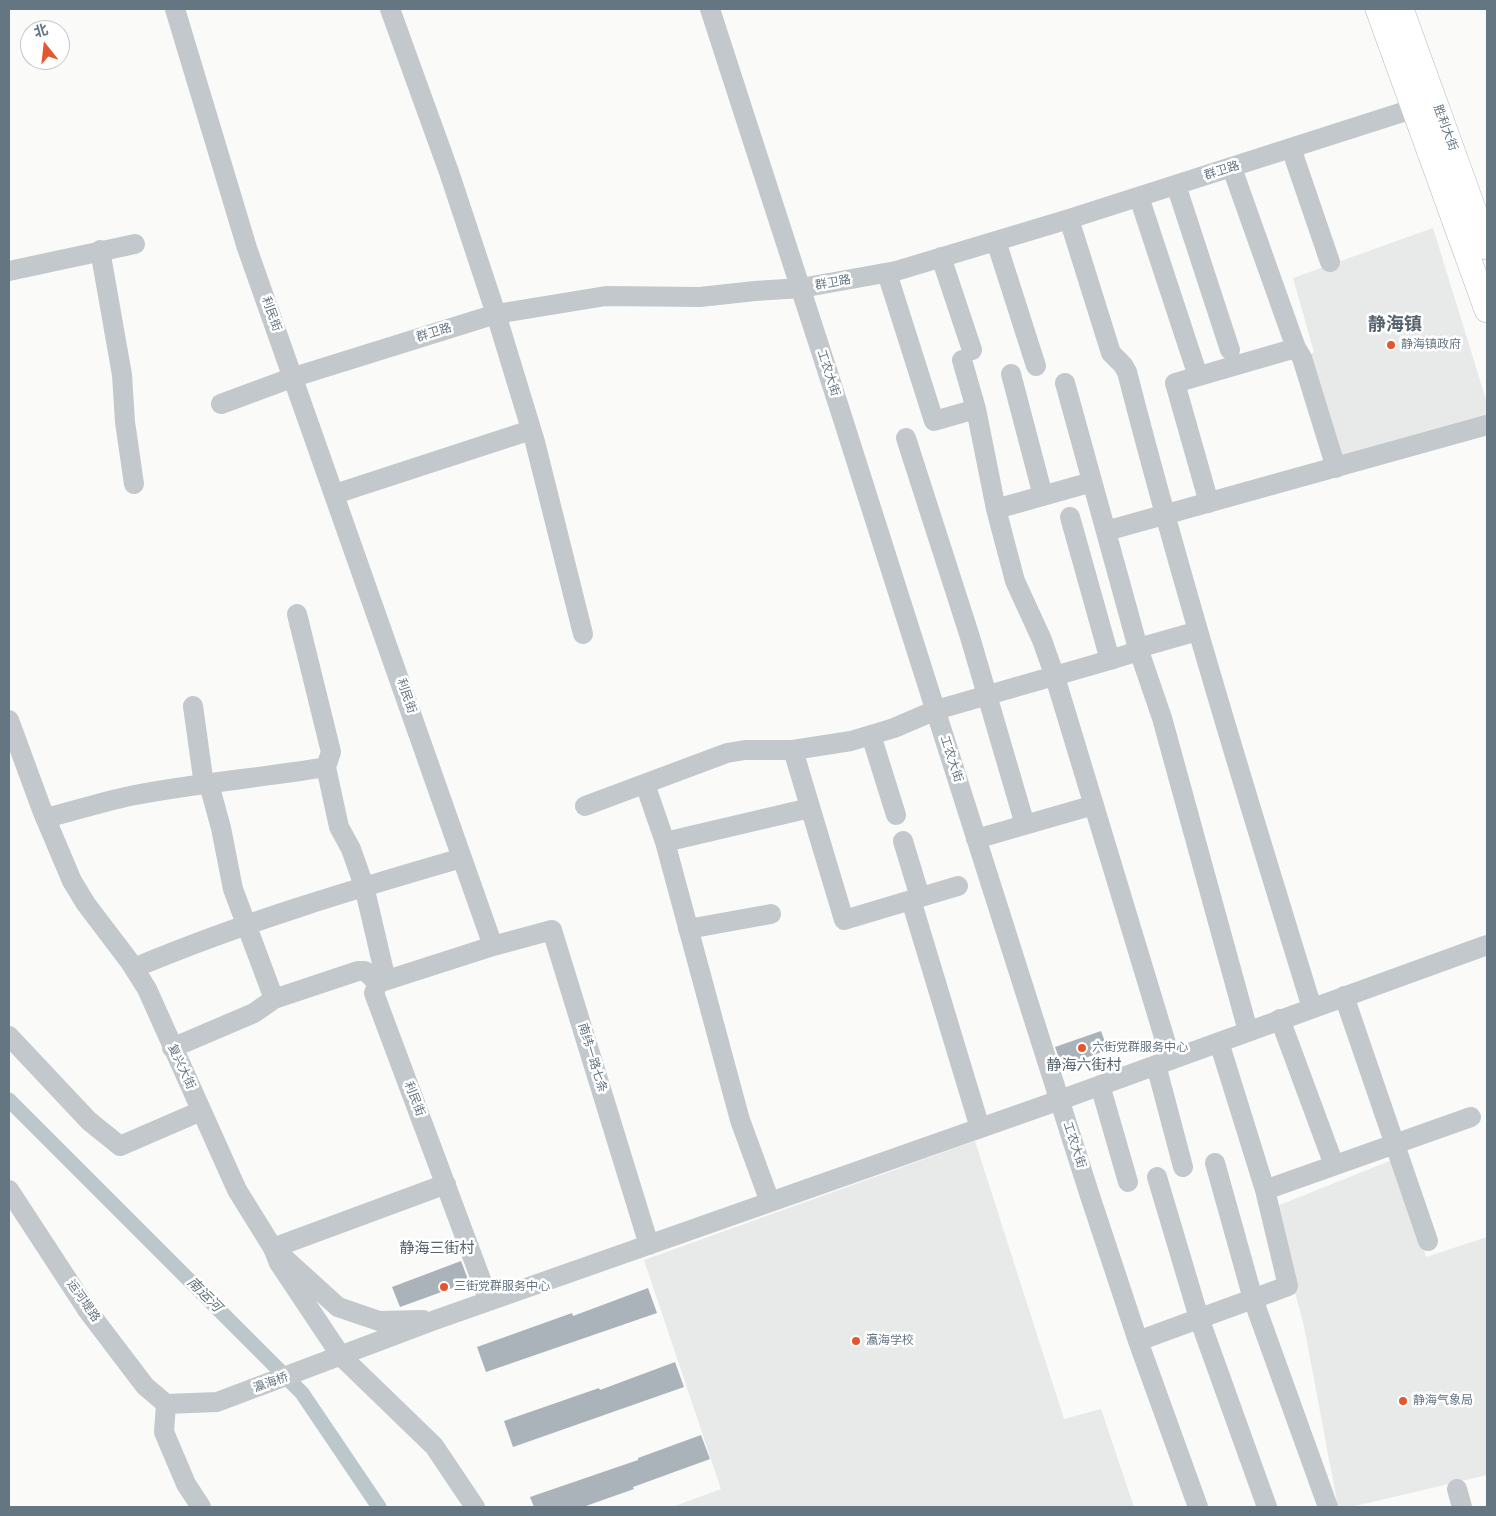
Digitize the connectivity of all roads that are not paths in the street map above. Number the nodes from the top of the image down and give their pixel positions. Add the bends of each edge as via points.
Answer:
1 (176, 9) edge
2 (390, 9) edge
3 (710, 9) edge
4 (1378, 9) edge
5 (1401, 9) edge
6 (1425, 105) junction
7 (1291, 148) junction
8 (1232, 168) junction
9 (1176, 185) junction
10 (1139, 197) junction
11 (1069, 219) junction
12 (996, 241) junction
13 (135, 244) dead end
14 (1487, 246) edge
15 (100, 250) junction
16 (942, 257) junction
17 (1330, 262) dead end
18 (9, 271) edge
19 (887, 273) junction
20 (801, 288) junction
21 (1487, 310) edge
22 (496, 314) junction
23 (1296, 348) junction
24 (1230, 350) dead end
25 (1036, 366) dead end
26 (1195, 367) dead end
27 (1011, 374) dead end
28 (294, 377) junction
29 (1065, 383) dead end
30 (221, 404) dead end
31 (976, 410) junction
32 (1487, 425) edge
33 (531, 430) junction
34 (906, 438) dead end
35 (1336, 468) junction
36 (1092, 482) junction
37 (134, 484) dead end
38 (335, 494) junction
39 (1043, 496) junction
40 (1209, 503) junction
41 (996, 509) junction
42 (1164, 515) junction
43 (1070, 517) dead end
44 (1106, 531) junction
45 (297, 614) dead end
46 (1198, 631) junction
47 (583, 634) dead end
48 (1138, 648) junction
49 (1110, 660) junction
50 (1055, 677) junction
51 (987, 696) junction
52 (193, 706) dead end
53 (936, 710) junction
54 (9, 720) edge
55 (871, 735) junction
56 (793, 750) junction
57 (326, 767) junction
58 (645, 784) junction
59 (207, 785) junction
60 (1094, 805) junction
61 (585, 806) dead end
62 (810, 808) junction
63 (896, 815) dead end
64 (46, 818) junction
65 (1025, 825) junction
66 (976, 839) junction
67 (903, 841) dead end
68 (665, 842) junction
69 (462, 858) junction
70 (364, 886) junction
71 (958, 886) dead end
72 (915, 898) junction
73 (770, 914) dead end
74 (247, 924) junction
75 (688, 929) junction
76 (1487, 945) edge
77 (493, 946) junction
78 (134, 968) junction
79 (382, 981) junction
80 (1344, 996) junction
81 (274, 999) junction
82 (1312, 1008) junction
83 (1280, 1019) junction
84 (1248, 1031) junction
85 (9, 1036) edge
86 (1219, 1042) junction
87 (172, 1048) junction
88 (1163, 1062) junction
89 (1100, 1085) junction
90 (1060, 1100) junction
91 (201, 1111) junction
92 (1471, 1117) dead end
93 (980, 1128) junction
94 (1396, 1143) junction
95 (1215, 1163) dead end
96 (1334, 1165) junction
97 (1184, 1167) dead end
98 (1157, 1177) dead end
99 (1128, 1182) dead end
100 (446, 1184) junction
101 (9, 1190) edge
102 (1264, 1190) junction
103 (770, 1202) junction
104 (1428, 1241) dead end
105 (649, 1245) junction
106 (273, 1248) junction
107 (1253, 1299) junction
108 (489, 1301) junction
109 (1199, 1318) junction
110 (435, 1320) junction
111 (1138, 1341) junction
112 (333, 1360) junction
113 (166, 1404) junction
114 (202, 1507) edge
115 (475, 1507) edge
116 (1198, 1507) edge
117 (1267, 1507) edge
118 (1328, 1507) edge

1 - 28 street, 利民街 via 247,248
2 - 22 street
3 - 20 street, 工农大街
4 - 6 main road
5 - 6 main road, 胜利大街
6 - 7 street, 群卫路
6 - 14 main road, 胜利大街
6 - 21 main road
7 - 8 street, 群卫路
7 - 17 street
8 - 9 street, 群卫路
8 - 23 street
9 - 10 street, 群卫路
9 - 24 street
10 - 11 street, 群卫路
10 - 26 street
11 - 12 street, 群卫路
11 - 42 street via 1112,353 1127,372
12 - 16 street, 群卫路
12 - 25 street
13 - 15 street
15 - 18 street
15 - 37 street via 122,375
16 - 19 street, 群卫路
16 - 31 street via 967,355
19 - 20 street, 群卫路
19 - 31 street via 934,421
20 - 22 street, 群卫路 via 700,297 606,296
20 - 53 street, 工农大街
22 - 28 street, 群卫路
22 - 33 street
23 - 35 street via 1302,358
23 - 40 street via 1175,383
27 - 39 street
28 - 30 street, 群卫路
28 - 38 street, 利民街
29 - 36 street
31 - 41 street
32 - 35 street
33 - 38 street
33 - 47 street
34 - 51 street
35 - 40 street
36 - 39 street
36 - 44 street
38 - 69 street, 利民街
39 - 41 street
40 - 42 street
41 - 50 street via 1015,581
42 - 44 street
42 - 46 street
43 - 49 street
44 - 48 street
45 - 57 street, 利民街 via 331,752
46 - 48 street
46 - 82 street
48 - 49 street
48 - 84 street via 1162,718
49 - 50 street
50 - 51 street
50 - 60 street
51 - 53 street
51 - 65 street
52 - 59 street
53 - 55 street
53 - 66 street, 工农大街
54 - 64 street, 复兴大街
55 - 56 street
55 - 63 street
56 - 58 street via 727,753
56 - 62 street
57 - 59 street
57 - 70 street, 利民街 via 339,827
58 - 61 street
58 - 68 street
59 - 64 street via 129,796
59 - 74 street via 221,828 233,889
60 - 65 street
60 - 88 street
62 - 68 street
62 - 72 street via 844,920
64 - 78 street, 复兴大街 via 72,881
65 - 66 street
66 - 90 street, 工农大街
67 - 72 street
68 - 75 street
69 - 70 street
69 - 77 street, 利民街
70 - 74 street
70 - 79 street, 利民街
71 - 72 street
72 - 93 street
73 - 75 street
74 - 78 street
74 - 81 street
75 - 103 street via 740,1120
76 - 80 street, 瀛海桥
77 - 79 street
77 - 105 street, 南纬一路七条 via 552,930
78 - 87 street, 复兴大街
79 - 81 street via 365,971 358,971
79 - 100 street, 利民街 via 374,993
80 - 82 street, 瀛海桥
80 - 94 street
81 - 87 street via 254,1013
82 - 83 street, 瀛海桥
83 - 84 street, 瀛海桥
83 - 96 street
84 - 86 street, 瀛海桥
85 - 91 street via 89,1121 120,1146
86 - 88 street, 瀛海桥
86 - 102 street
87 - 91 street, 复兴大街
88 - 89 street, 瀛海桥
88 - 97 street
89 - 90 street, 瀛海桥
89 - 99 street
90 - 93 street, 瀛海桥
90 - 111 street, 工农大街
91 - 106 street, 复兴大街 via 237,1190
92 - 94 street
93 - 103 street, 瀛海桥
94 - 96 street
94 - 104 street
95 - 107 street
96 - 102 street
98 - 109 street
100 - 106 street
100 - 108 street, 利民街
101 - 113 street, 运河堤路 via 88,1311 145,1386
102 - 107 street via 1288,1286
103 - 105 street, 瀛海桥
105 - 108 street, 瀛海桥
106 - 110 street, 复兴大街 via 338,1307 379,1321
106 - 112 street
107 - 109 street
107 - 118 street
108 - 110 street, 瀛海桥
109 - 111 street
109 - 117 street
110 - 112 street, 瀛海桥
111 - 116 street, 工农大街
112 - 113 street, 瀛海桥 via 217,1402
112 - 115 street via 434,1446
113 - 114 street via 164,1432 186,1484

